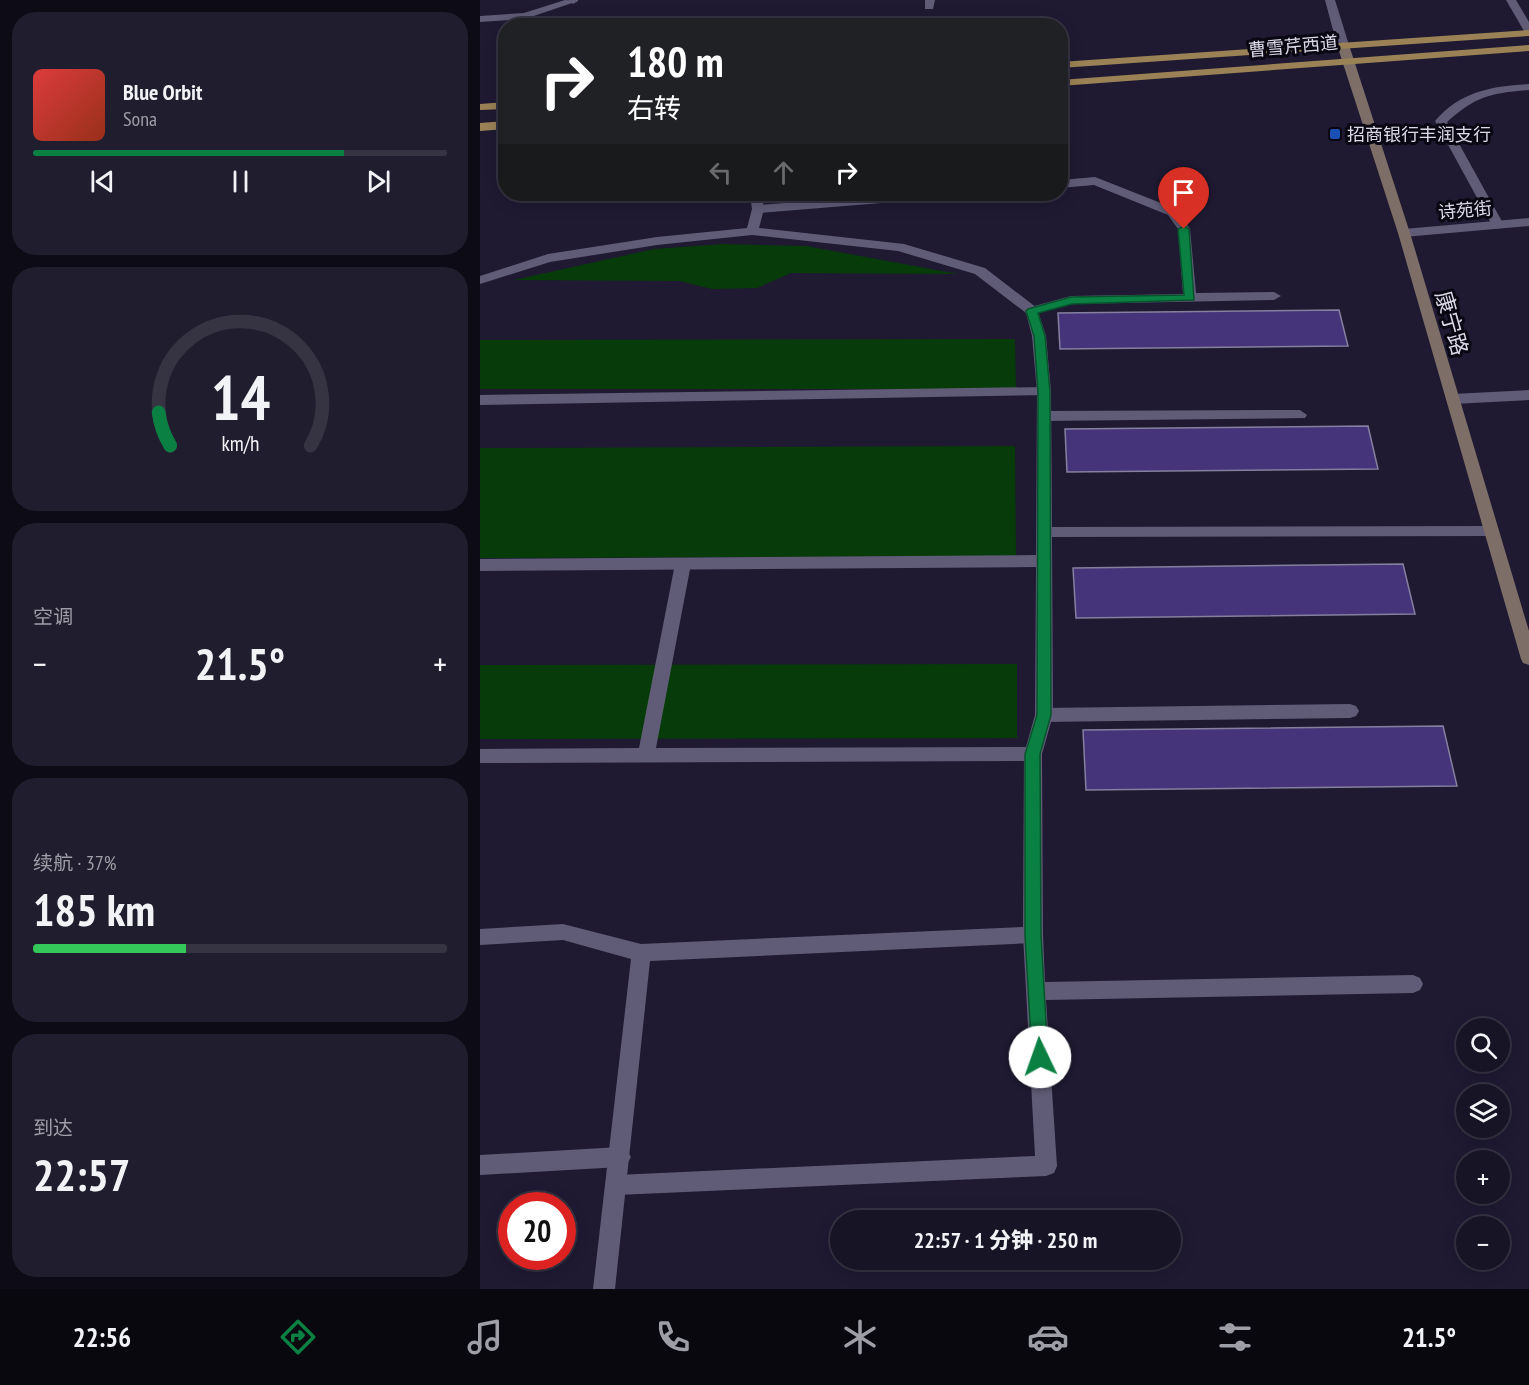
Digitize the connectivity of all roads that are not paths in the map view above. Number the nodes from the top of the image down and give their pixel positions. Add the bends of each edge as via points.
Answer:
1 (1330, 0) edge
2 (1511, 0) edge
3 (573, 1) edge
4 (480, 19) edge
5 (1529, 32) edge
6 (1343, 45) junction
7 (1529, 48) edge
8 (1350, 60) junction
9 (1068, 64) edge
10 (1068, 82) edge
11 (1529, 87) edge
12 (498, 106) edge
13 (480, 107) edge
14 (498, 126) edge
15 (480, 127) edge
16 (1068, 183) edge
17 (757, 201) edge
18 (850, 201) edge
19 (758, 208) junction
20 (1529, 222) edge
21 (1498, 225) junction
22 (752, 231) junction
23 (1404, 233) junction
24 (480, 280) edge
25 (1274, 296) dead end
26 (1190, 298) junction
27 (1032, 311) junction
28 (1044, 392) junction
29 (1529, 395) edge
30 (1453, 399) junction
31 (480, 400) edge
32 (1300, 415) dead end
33 (1044, 416) junction
34 (1491, 531) junction
35 (1044, 532) junction
36 (1043, 561) junction
37 (683, 564) junction
38 (480, 566) edge
39 (1529, 658) edge
40 (1350, 711) dead end
41 (1044, 715) junction
42 (646, 754) junction
43 (1033, 754) junction
44 (480, 756) edge
45 (1033, 935) junction
46 (480, 937) edge
47 (641, 953) junction
48 (1413, 984) dead end
49 (1036, 991) junction
50 (620, 1157) junction
51 (480, 1165) edge
52 (617, 1185) junction
53 (604, 1289) edge

1 - 6 street, 康宁路
2 - 5 street
3 - 4 street via 525,16
5 - 6 main road, 曹雪芹西道
6 - 8 main road, 康宁路
6 - 9 main road, 曹雪芹西道
7 - 8 main road, 曹雪芹西道
8 - 10 main road, 曹雪芹西道
8 - 23 main road, 康宁路
11 - 21 street via 1496,89 1463,101 1441,121
12 - 13 main road
14 - 15 main road
16 - 26 street via 1095,181 1172,212 1184,229
17 - 19 street
18 - 19 street
19 - 22 street
20 - 21 street, 诗苑街
21 - 23 street, 诗苑街
22 - 24 street via 548,258
22 - 27 street via 899,248 980,271
23 - 30 main road, 康宁路
25 - 26 street
26 - 27 street via 1071,300
27 - 28 street via 1039,336
28 - 31 street
28 - 33 street
29 - 30 street
30 - 34 main road, 康宁路
32 - 33 street
33 - 35 street
34 - 35 street
34 - 39 main road, 康宁路
35 - 36 street
36 - 37 street
36 - 41 street
37 - 38 street
37 - 42 street
40 - 41 street
41 - 43 street
42 - 43 street
42 - 44 street
43 - 45 street
45 - 47 street
45 - 49 street
46 - 47 street via 563,932
47 - 50 street
48 - 49 street
49 - 52 street via 1046,1166
50 - 51 street
50 - 52 street
52 - 53 street

